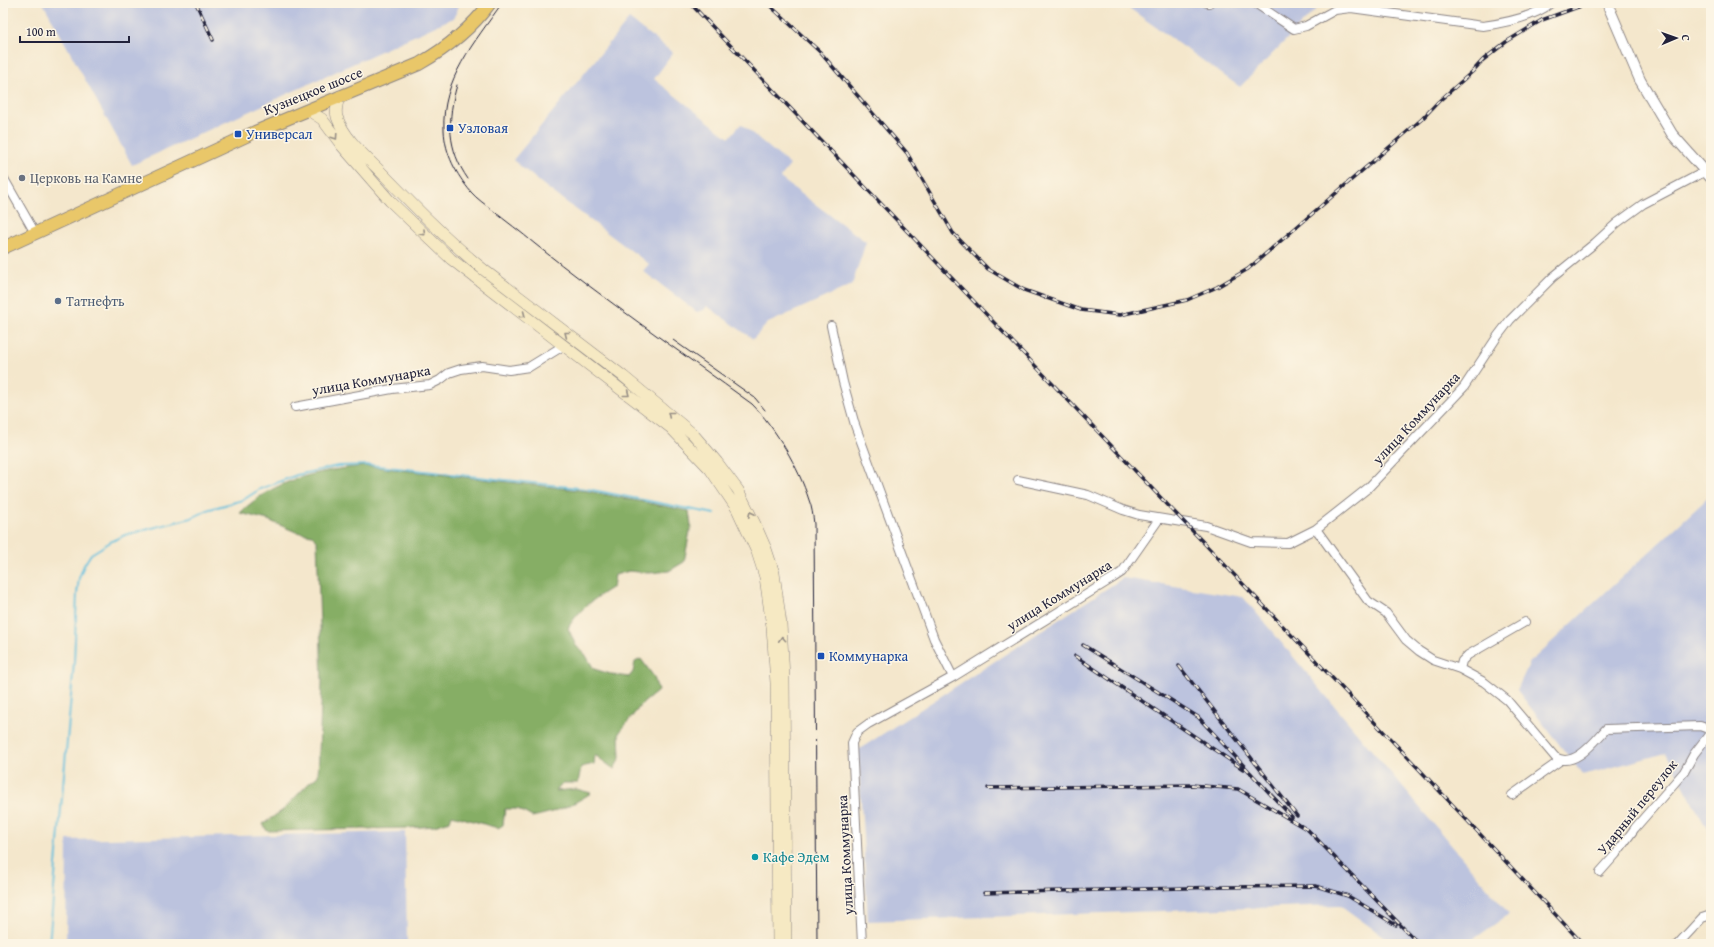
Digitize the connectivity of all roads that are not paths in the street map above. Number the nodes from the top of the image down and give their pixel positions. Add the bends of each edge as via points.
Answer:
1 (490, 3) edge
2 (1255, 3) edge
3 (1551, 3) edge
4 (1608, 3) edge
5 (340, 96) junction
6 (308, 110) junction
7 (1708, 175) edge
8 (3, 177) edge
9 (35, 233) junction
10 (3, 248) edge
11 (831, 326) dead end
12 (563, 346) junction
13 (295, 407) dead end
14 (1018, 480) dead end
15 (1159, 519) junction
16 (1316, 529) junction
17 (1525, 622) dead end
18 (1460, 669) junction
19 (953, 677) junction
20 (1709, 733) edge
21 (1561, 760) junction
22 (1512, 795) dead end
23 (1600, 872) dead end
24 (1711, 915) edge
25 (778, 944) edge
26 (786, 944) edge
27 (862, 944) edge
28 (1678, 944) edge

1 - 5 main road, Кузнецкое шоссе via 456,40 439,53 407,70
2 - 3 street via 1294,29 1306,26 1335,10 1351,8 1483,26 1526,16
4 - 7 street via 1640,80 1672,134
5 - 6 main road, Кузнецкое шоссе
26 -> 5 main road via 784,677 781,624 774,573 746,504 717,462 679,421 459,250 425,217 344,131 336,108
6 - 9 main road, Кузнецкое шоссе
6 -> 12 main road via 322,119 385,196 438,248
7 - 16 street, улица Коммунарка via 1643,204 1616,223 1553,277 1510,320 1459,393 1368,488
8 - 9 street
9 - 10 main road, Кузнецкое шоссе
11 - 19 street via 855,426 934,639
12 - 13 street, улица Коммунарка via 529,367 509,370 482,366 461,369 430,385 385,390
12 -> 25 main road via 670,428 698,455 730,497 757,552 769,601 776,683
14 - 15 street via 1088,495 1123,510
15 - 16 street, улица Коммунарка via 1206,526 1251,542 1264,543 1288,543
15 - 19 street, улица Коммунарка via 1122,572
16 - 18 street via 1368,600 1386,613 1406,640 1433,660
17 - 18 street via 1468,655 1462,661
18 - 21 street via 1472,674 1507,700 1555,757
19 - 27 street, улица Коммунарка via 868,724 857,732 852,744
20 - 21 street via 1700,726 1606,729 1572,760
20 - 23 street, Ударный переулок via 1684,772
21 - 22 street
24 - 28 street via 1702,918

